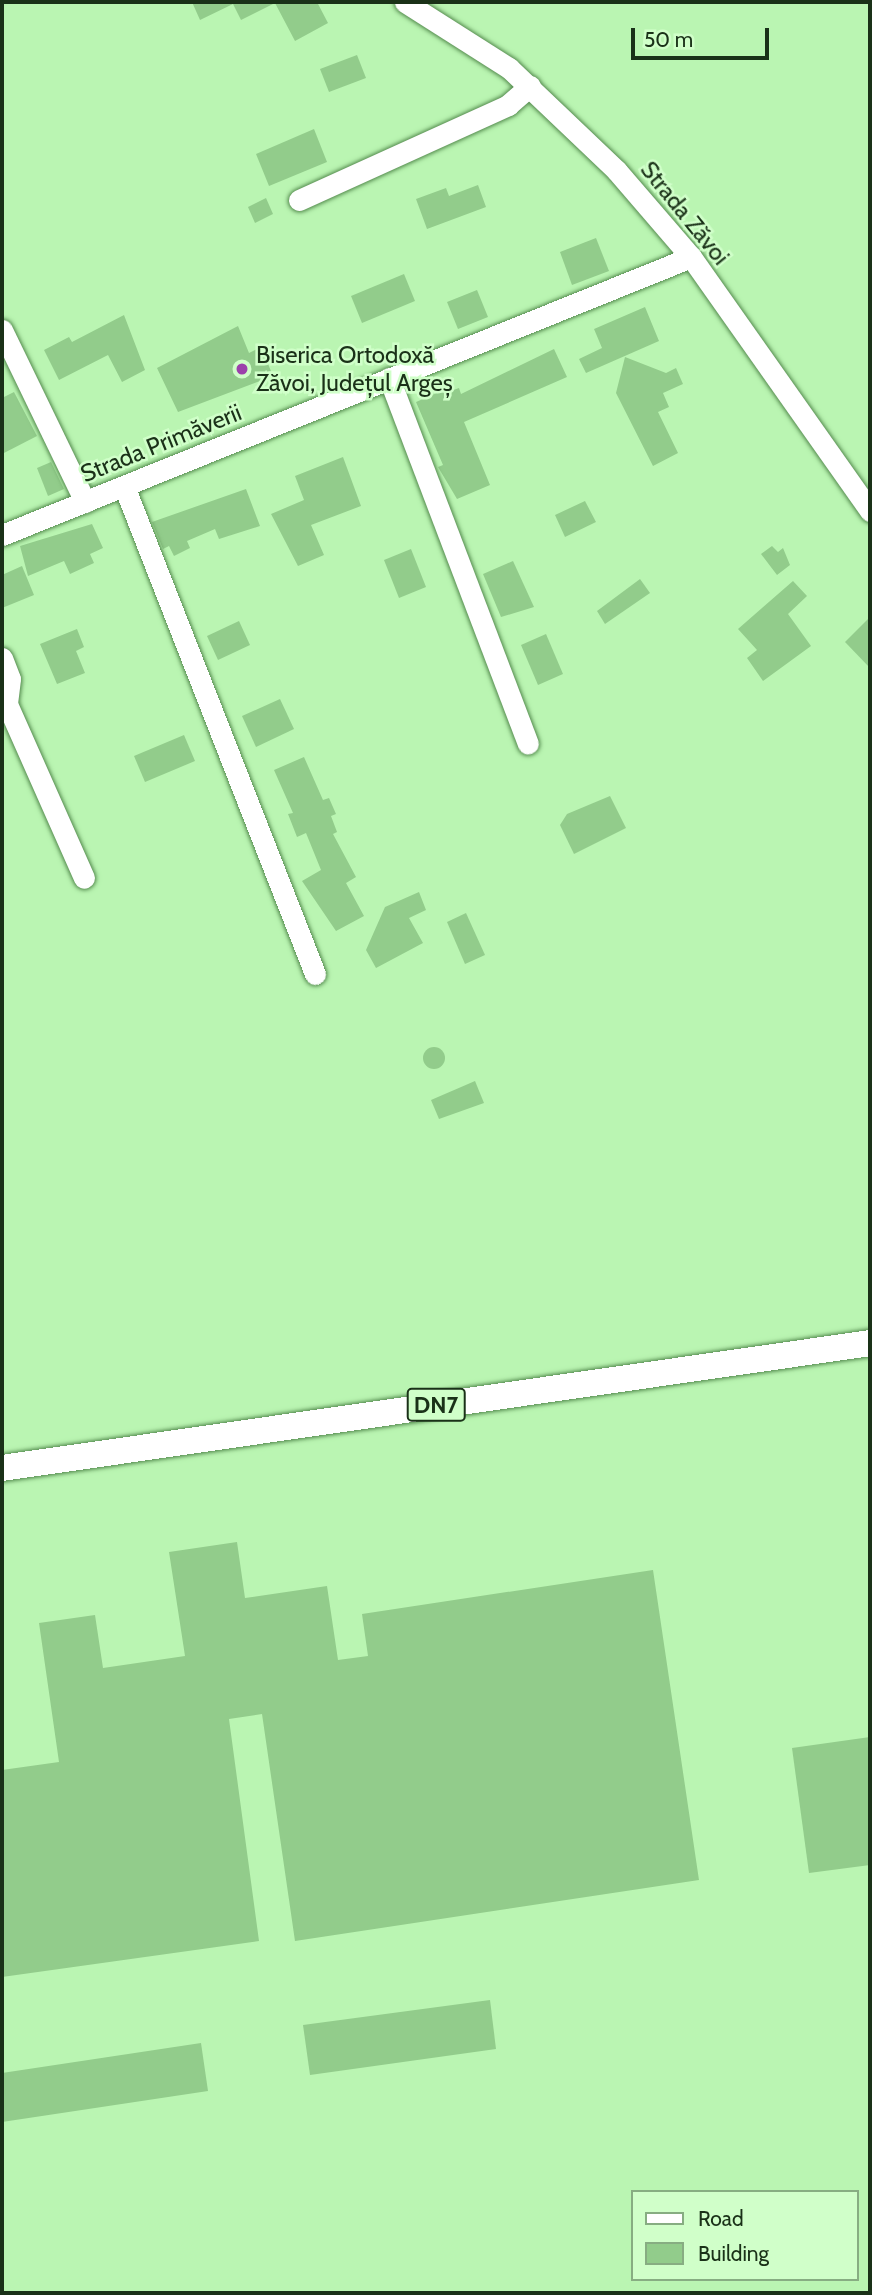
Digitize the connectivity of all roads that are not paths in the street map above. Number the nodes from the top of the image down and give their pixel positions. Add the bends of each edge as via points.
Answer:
1 (405, 2) edge
2 (530, 86) junction
3 (299, 201) dead end
4 (691, 257) junction
5 (2, 330) edge
6 (389, 379) junction
7 (124, 486) junction
8 (85, 502) junction
9 (870, 512) edge
10 (2, 535) edge
11 (2, 658) edge
12 (528, 743) dead end
13 (84, 878) dead end
14 (315, 975) dead end
15 (870, 1343) edge
16 (2, 1468) edge

1 - 2 street, Strada Zăvoi
2 - 3 street via 508,105
2 - 4 street, Strada Zăvoi via 617,171
4 - 6 street, Strada Primăverii
4 - 9 street, Strada Zăvoi
5 - 8 street
6 - 7 street, Strada Primăverii
6 - 12 street
7 - 8 street, Strada Primăverii
7 - 14 street
8 - 10 street, Strada Primăverii
11 - 13 street via 10,679 8,704
15 - 16 main road, DN7

